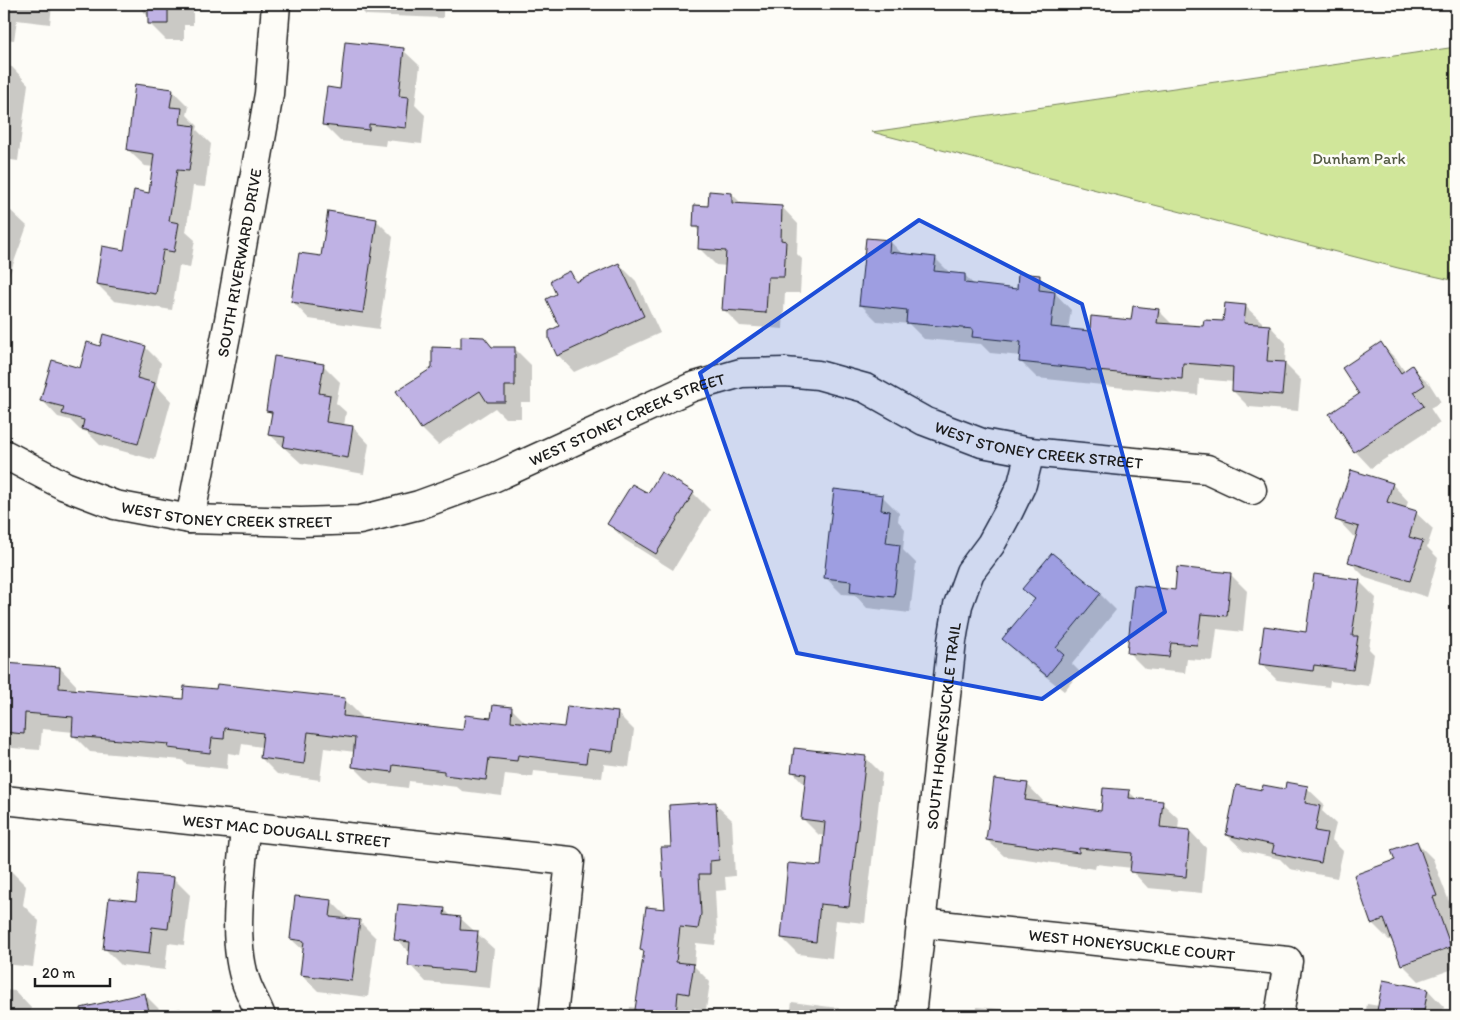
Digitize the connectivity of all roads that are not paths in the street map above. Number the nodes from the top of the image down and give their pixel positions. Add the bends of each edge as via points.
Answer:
1 (276, 4) edge
2 (1030, 452) junction
3 (4, 454) edge
4 (1252, 490) dead end
5 (190, 519) junction
6 (4, 800) edge
7 (245, 827) junction
8 (921, 923) junction
9 (261, 1016) edge
10 (553, 1016) edge
11 (911, 1016) edge
12 (1279, 1016) edge

1 - 5 street, SOUTH RIVERWARD DRIVE via 269,94
2 - 4 street, WEST STONEY CREEK STREET via 1207,469
2 - 5 street, WEST STONEY CREEK STREET via 982,443 924,421 865,388 818,375 741,373 692,387 494,478 419,505 360,520
2 - 8 street, SOUTH HONEYSUCKLE TRAIL via 1022,484 991,544 970,572 958,605
3 - 5 street, WEST STONEY CREEK STREET via 65,486 115,505
6 - 7 street, WEST MAC DOUGALL STREET
7 - 9 street via 238,926 240,955 246,984
7 - 10 street, WEST MAC DOUGALL STREET via 570,861
8 - 11 street, SOUTH HONEYSUCKLE TRAIL
8 - 12 street, WEST HONEYSUCKLE COURT via 1288,961

